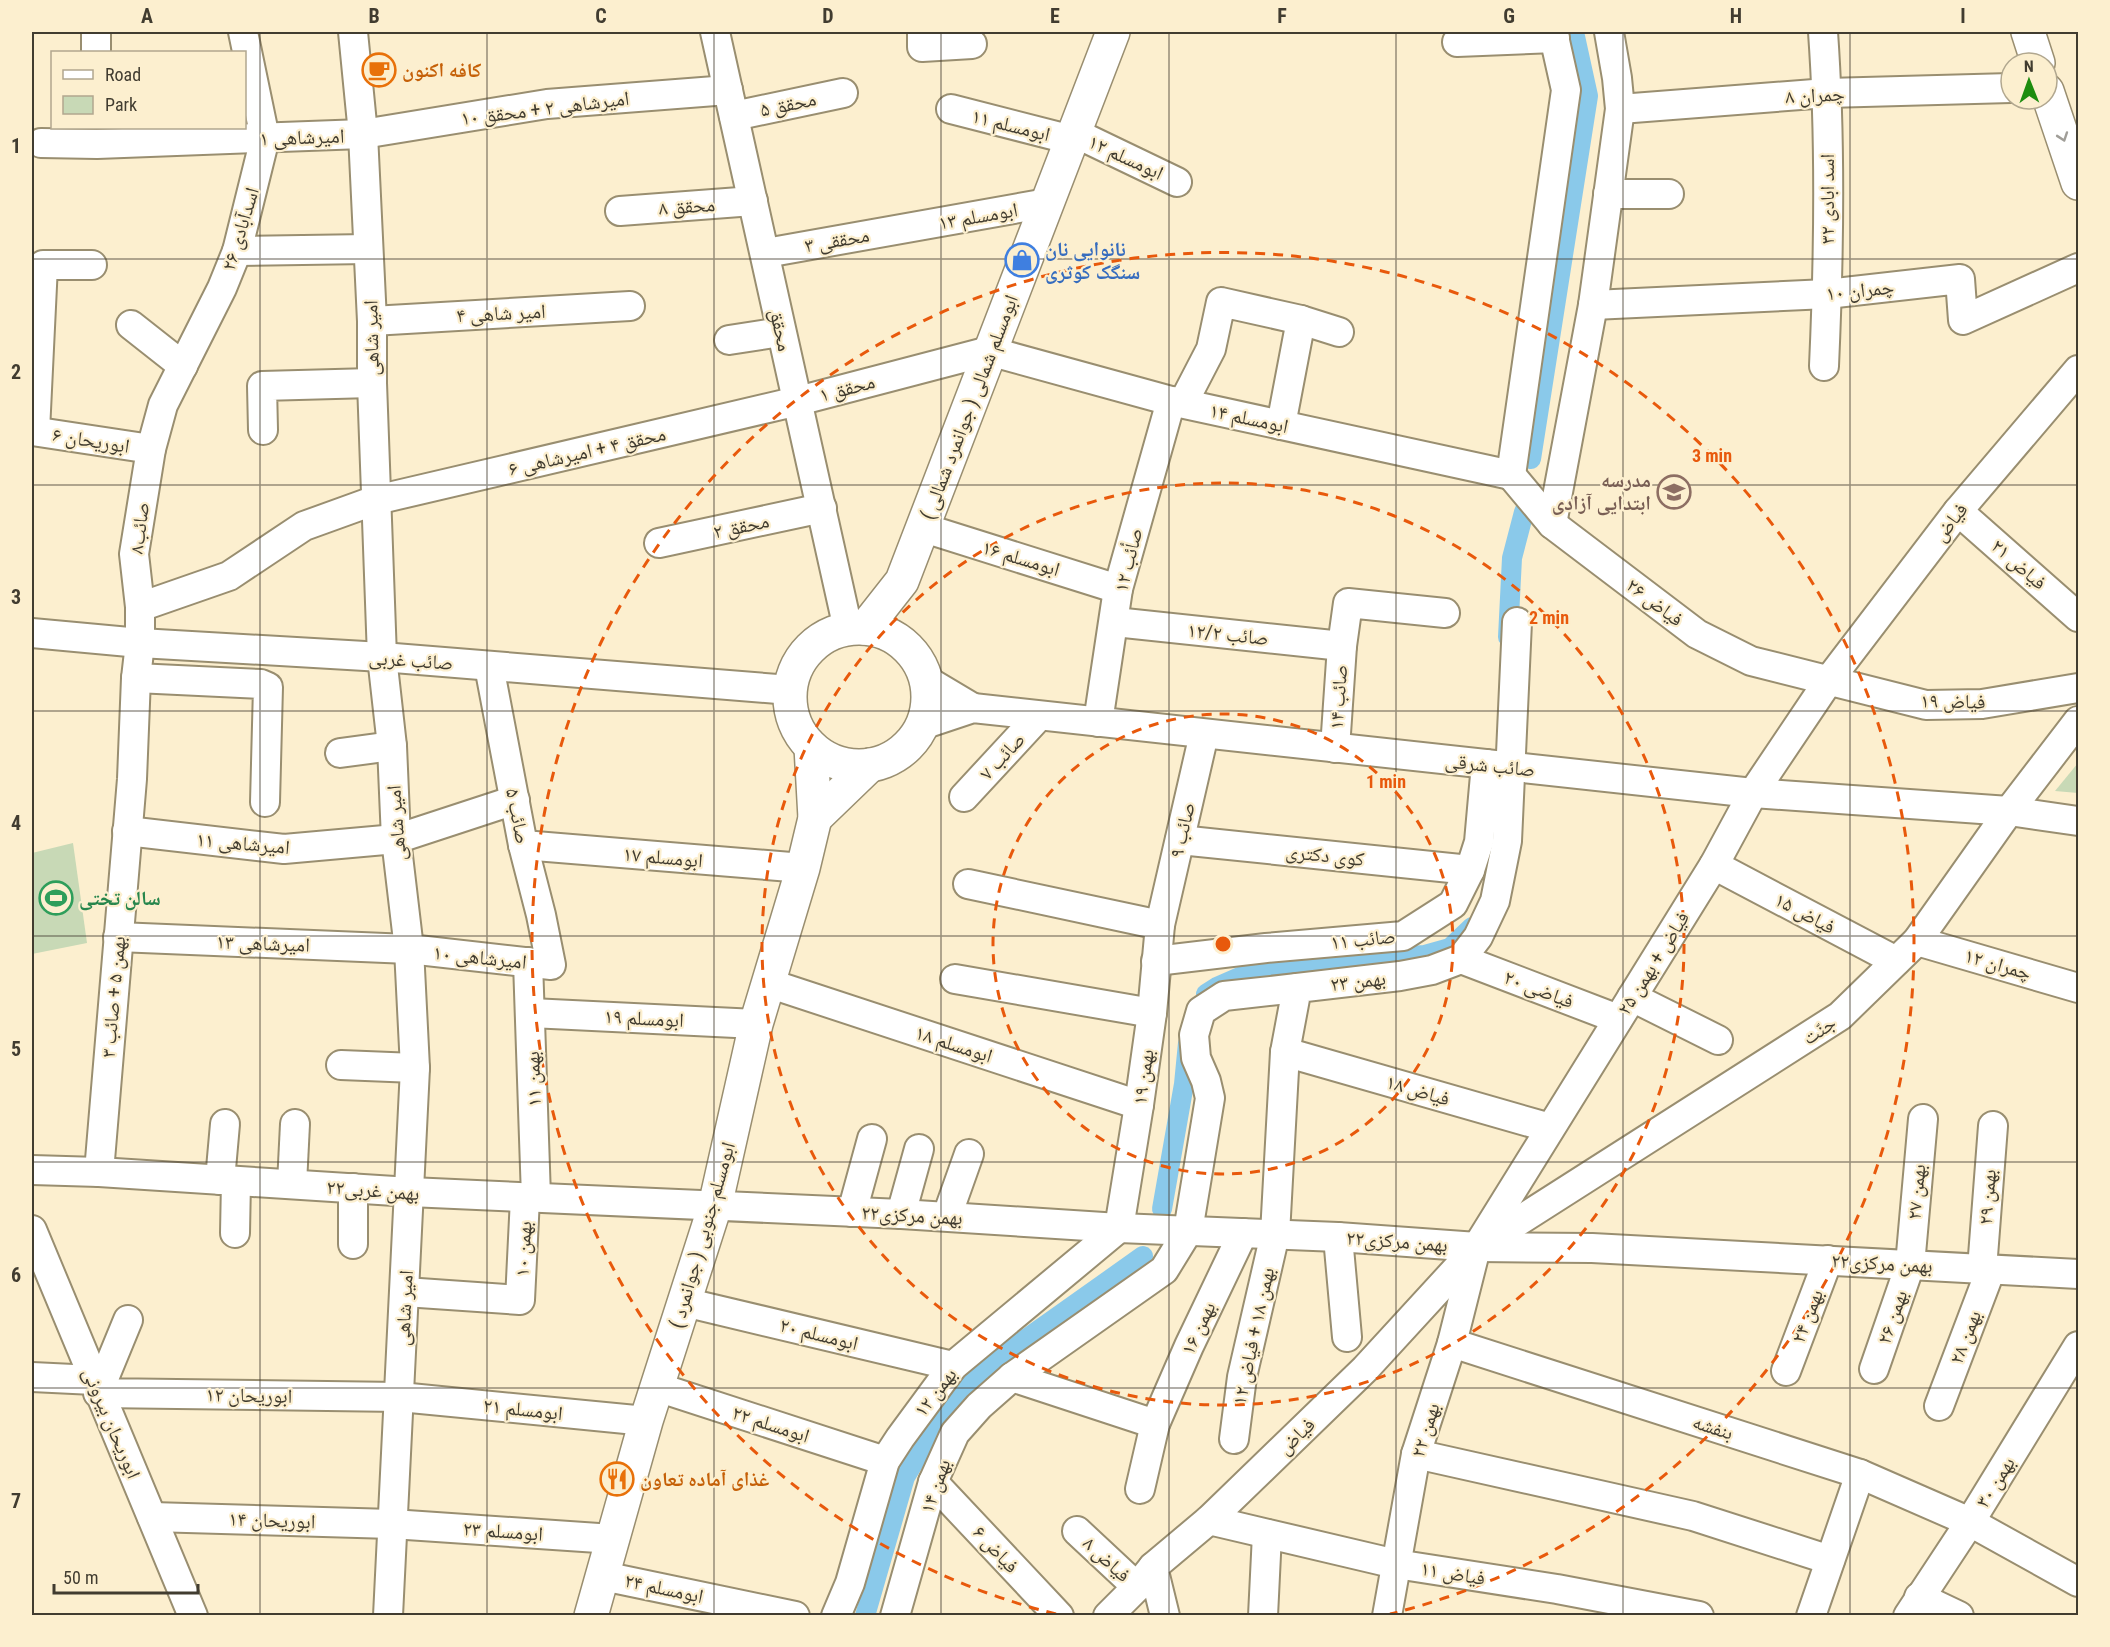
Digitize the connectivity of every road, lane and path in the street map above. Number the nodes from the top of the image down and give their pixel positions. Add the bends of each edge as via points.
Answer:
1 (96, 32) edge
2 (243, 32) edge
3 (353, 32) edge
4 (715, 32) edge
5 (922, 32) edge
6 (1113, 32) edge
7 (1609, 32) edge
8 (1823, 32) edge
9 (2028, 32) edge
10 (1554, 35) edge
11 (1456, 42) dead end
12 (972, 44) dead end
13 (96, 51) edge
14 (2034, 51) edge
15 (1999, 88) edge
16 (843, 93) dead end
17 (1827, 93) junction
18 (731, 103) junction
19 (951, 109) dead end
20 (1620, 109) junction
21 (2054, 111) edge
22 (363, 134) junction
23 (97, 136) edge
24 (1073, 137) junction
25 (265, 138) junction
26 (41, 143) dead end
27 (1177, 182) dead end
28 (2079, 183) edge
29 (1608, 194) junction
30 (1669, 194) dead end
31 (753, 201) junction
32 (1047, 203) junction
33 (620, 211) dead end
34 (909, 228) joint
35 (368, 249) junction
36 (237, 251) junction
37 (766, 253) junction
38 (92, 265) dead end
39 (2079, 268) edge
40 (1827, 294) junction
41 (1593, 305) junction
42 (630, 306) dead end
43 (1301, 320) junction
44 (372, 321) junction
45 (130, 325) dead end
46 (781, 332) junction
47 (1339, 332) dead end
48 (729, 340) dead end
49 (989, 351) junction
50 (183, 366) junction
51 (1824, 366) dead end
52 (2079, 370) edge
53 (372, 384) junction
54 (798, 401) junction
55 (1177, 402) junction
56 (1281, 425) junction
57 (263, 430) dead end
58 (33, 431) edge
59 (151, 449) junction
60 (1511, 476) junction
61 (376, 500) junction
62 (822, 508) junction
63 (1958, 511) junction
64 (1552, 524) junction
65 (924, 528) junction
66 (659, 543) dead end
67 (902, 581) junction
68 (1118, 589) junction
69 (140, 607) junction
70 (1445, 613) dead end
71 (2079, 617) edge
72 (1115, 622) junction
73 (1517, 622) dead end
74 (857, 628) junction
75 (32, 633) edge
76 (900, 641) junction
77 (140, 644) junction
78 (1342, 646) junction
79 (382, 657) junction
80 (489, 666) junction
81 (136, 678) junction
82 (927, 680) junction
83 (1829, 680) junction
84 (2079, 688) edge
85 (790, 690) junction
86 (973, 708) junction
87 (1039, 716) junction
88 (2079, 721) edge
89 (1098, 722) junction
90 (922, 725) junction
91 (1204, 734) junction
92 (392, 746) junction
93 (811, 747) junction
94 (1335, 748) junction
95 (340, 753) dead end
96 (870, 765) junction
97 (1498, 766) junction
98 (1753, 793) junction
99 (964, 797) dead end
100 (515, 800) junction
101 (265, 802) dead end
102 (2008, 811) junction
103 (815, 818) junction
104 (2079, 822) edge
105 (127, 831) junction
106 (396, 839) junction
107 (1180, 840) junction
108 (523, 845) junction
109 (1714, 865) junction
110 (803, 868) junction
111 (1470, 870) junction
112 (968, 884) dead end
113 (1160, 925) junction
114 (118, 937) junction
115 (1917, 941) junction
116 (409, 949) junction
117 (1461, 959) junction
118 (1156, 961) junction
119 (1896, 961) junction
120 (539, 963) junction
121 (955, 979) dead end
122 (768, 983) junction
123 (1298, 988) junction
124 (2079, 988) edge
125 (1625, 1008) junction
126 (531, 1013) junction
127 (1152, 1013) junction
128 (756, 1024) junction
129 (1718, 1040) dead end
130 (1285, 1052) junction
131 (341, 1065) dead end
132 (415, 1068) junction
133 (1140, 1105) junction
134 (1923, 1119) dead end
135 (225, 1124) dead end
136 (295, 1124) dead end
137 (1993, 1126) dead end
138 (1550, 1128) junction
139 (872, 1139) dead end
140 (919, 1149) dead end
141 (969, 1154) dead end
142 (32, 1170) edge
143 (99, 1172) junction
144 (228, 1180) junction
145 (292, 1184) junction
146 (353, 1188) junction
147 (410, 1192) junction
148 (531, 1198) junction
149 (715, 1206) junction
150 (852, 1212) junction
151 (901, 1214) junction
152 (947, 1216) junction
153 (1119, 1228) junction
154 (32, 1230) edge
155 (1188, 1231) junction
156 (235, 1233) dead end
157 (1243, 1233) junction
158 (1275, 1234) junction
159 (1338, 1237) junction
160 (353, 1244) dead end
161 (1477, 1247) junction
162 (1828, 1260) junction
163 (1910, 1265) junction
164 (1987, 1269) junction
165 (2079, 1274) edge
166 (405, 1292) junction
167 (684, 1302) junction
168 (128, 1320) dead end
169 (1347, 1337) dead end
170 (1452, 1343) junction
171 (2079, 1346) edge
172 (953, 1366) junction
173 (1874, 1369) dead end
174 (1786, 1371) dead end
175 (32, 1377) edge
176 (1012, 1377) junction
177 (96, 1386) junction
178 (657, 1387) junction
179 (400, 1397) junction
180 (1939, 1406) dead end
181 (646, 1421) junction
182 (1155, 1424) junction
183 (1234, 1439) dead end
184 (1416, 1454) junction
185 (885, 1461) junction
186 (1860, 1474) junction
187 (933, 1482) junction
188 (1140, 1489) dead end
189 (152, 1517) junction
190 (1209, 1520) junction
191 (1970, 1522) junction
192 (392, 1524) junction
193 (1077, 1531) dead end
194 (1267, 1534) junction
195 (613, 1539) junction
196 (1830, 1560) junction
197 (1396, 1564) junction
198 (603, 1576) junction
199 (1145, 1577) junction
200 (2079, 1582) edge
201 (1914, 1606) edge
202 (193, 1616) edge
203 (388, 1616) edge
204 (591, 1616) edge
205 (795, 1616) edge
206 (836, 1616) edge
207 (895, 1616) edge
208 (1059, 1616) edge
209 (1108, 1616) edge
210 (1165, 1616) edge
211 (1263, 1616) edge
212 (1387, 1616) edge
213 (1699, 1616) edge
214 (1811, 1616) edge
215 (1959, 1616) edge

1 - 13 street
2 - 25 street, اسدآبادی ۲۶
3 - 22 street, امیر شاهی
4 - 18 street, محقق
5 - 12 street via 922,47
6 - 24 main road, ابومسلم شمالی ( جوانمرد شمالی )
7 - 20 street
8 - 17 street, اسد ابادی ۳۲
9 - 14 main road
10 - 11 street
10 - 60 street via 1566,90
15 - 17 street, چمران ۸
16 - 18 street, محقق ۵
17 - 20 street, چمران ۸
17 - 40 street, اسد ابادی ۳۲
18 - 22 street, امیرشاهی ۲ + محقق ۱۰ via 547,104
18 - 31 street, محقق
19 - 24 street, ابومسلم ۱۱
20 - 29 street
21 -> 28 main road
22 - 25 street, امیرشاهی ۱
22 - 35 street, امیر شاهی
23 - 25 street, امیرشاهی ۱
23 - 26 street, امیرشاهی ۱
24 - 27 street, ابومسلم ۱۲
24 - 32 main road, ابومسلم شمالی ( جوانمرد شمالی )
25 - 36 street, اسدآبادی ۲۶
29 - 30 street
29 - 41 street
31 - 33 street, محقق ۸
31 - 37 street, محقق
32 - 34 street, ابومسلم ۱۳
32 - 49 main road, ابومسلم شمالی ( جوانمرد شمالی )
34 - 37 street, محققی ۳
35 - 36 street
35 - 44 street, امیر شاهی
36 - 50 street, اسدآبادی ۲۶
37 - 46 street, محقق
38 - 58 street via 43,265
39 - 40 street, چمران ۱۰ via 1964,320 1960,279
40 - 41 street, چمران ۱۰
40 - 51 street, اسد ابادی ۳۲
41 - 64 street
42 - 44 street, امیر شاهی ۴
43 - 47 street
43 - 55 street, صأئب ۱۲ via 1221,302 1211,349
43 - 56 street
44 - 53 street, امیر شاهی
45 - 50 street
46 - 48 street
46 - 54 street, محقق
49 - 54 street, محقق ۱
49 - 55 street, ابومسلم ۱۴
49 - 65 main road, ابومسلم شمالی ( جوانمرد شمالی )
50 - 59 street, اسدآبادی ۲۶ via 163,405
52 - 63 street, فیاض
53 - 57 street via 262,386
53 - 61 street, امیر شاهی
54 - 61 street, محقق ۴ + امیرشاهی ۶
54 - 62 street, محقق
55 - 56 street, ابومسلم ۱۴
55 - 68 street, صأئب ۱۲
56 - 60 street, ابومسلم ۱۴
58 - 59 street, ابوریحان ۶
59 - 69 street, صائب۸ via 134,554
60 - 64 street, فیاض ۲۶
61 - 69 street, محقق ۴ + امیرشاهی ۶ via 304,526 229,576
61 - 79 street, امیر شاهی
62 - 66 street, محقق ۲
62 - 74 street, محقق
63 - 71 street, فیاض ۲۱
63 - 83 street, فیاض
64 - 83 street, فیاض ۲۶ via 1696,634 1751,661
65 - 67 main road, ابومسلم شمالی ( جوانمرد شمالی )
65 - 68 street, ابومسلم ۱۶
67 - 74 main road
67 - 76 main road
68 - 72 street, صأئب ۱۲
69 - 77 street, صائب۸
70 - 78 street, صائب ۱۴ via 1348,603
72 - 78 street, صائب ۱۲/۲
72 - 89 street, صأئب ۱۲
73 - 97 street
74 - 76 main road via 884,632
74 - 85 main road via 831,634 816,643 794,672
75 - 77 street, صائب غربی
76 - 82 main road via 917,658
77 - 79 street, صائب غربی
77 - 81 street, بهمن ۵ + صائب ۳
78 - 94 street, صائب ۱۴
79 - 80 street, صائب غربی
79 - 92 street, امیر شاهی
80 - 85 street, صائب غربی
80 - 100 street, صائب ۵
81 - 101 street via 268,687
81 - 105 street, بهمن ۵ + صائب ۳
82 - 86 street
82 - 90 main road via 928,703
83 - 84 street, فیاض ۱۹ via 1926,705 1982,704
83 - 98 street, فیاض + بهمن ۲۵
85 - 93 main road via 791,711 798,730
86 - 87 street, صائب شرقی
86 - 90 street
87 - 89 street, صائب شرقی
87 - 99 street, صائب ۷
88 - 102 street, جنّت
89 - 91 street, صائب شرقی
90 - 96 main road via 910,744 892,758
91 - 94 street, صائب شرقی
91 - 107 street, صائب ۹
92 - 95 street
92 - 106 street, امیر شاهی
93 - 96 main road via 829,759 849,765
93 - 103 main road, ابومسلم جنوبی ( جوانمرد )
94 - 97 street, صائب شرقی
96 - 103 main road
97 - 98 street, صائب شرقی
97 - 111 street, صائب ۱۱
97 - 117 street via 1507,841 1502,872 1495,901 1478,937
98 - 102 street, صائب شرقی
98 - 109 street, فیاض + بهمن ۲۵
100 - 106 street, امیرشاهی ۱۱
100 - 108 street, صائب ۵
102 - 104 street, صائب شرقی
102 - 115 street, جنّت
103 - 110 main road, ابومسلم جنوبی ( جوانمرد )
105 - 106 street, امیرشاهی ۱۱ via 284,849
105 - 114 street, بهمن ۵ + صائب ۳
106 - 116 street, امیر شاهی
107 - 111 street, کوی دکتری
107 - 113 street, صائب ۹
108 - 110 street, ابومسلم ۱۷
108 - 120 street, صائب ۵ via 541,915
109 - 119 street, فیاض ۱۵
109 - 125 street, فیاض + بهمن ۲۵
110 - 122 main road, ابومسلم جنوبی ( جوانمرد )
111 - 118 street, صائب ۱۱ via 1454,904 1403,936
112 - 113 street
113 - 118 street, بهمن ۱۹
114 - 116 street, امیرشاهی ۱۳
114 - 143 street, بهمن ۵ + صائب ۳
115 - 119 street, جنّت
115 - 124 street, چمران ۱۲
116 - 120 street, امیرشاهی ۱۰
116 - 132 street, امیر شاهی
117 - 123 street, بهمن ۲۳ via 1400,976
117 - 125 street, فیاضی ۲۰
118 - 127 street, بهمن ۱۹
119 - 161 street, جنّت via 1840,1016
120 - 126 street, بهمن ۱۱
121 - 127 street
122 - 128 main road, ابومسلم جنوبی ( جوانمرد )
122 - 133 street, ابومسلم ۱۸
123 - 130 street
123 - 155 street, بهمن ۲۳ via 1224,996 1201,1011 1194,1035 1196,1058 1210,1098
125 - 129 street, فیاضی ۲۰
125 - 138 street, فیاض + بهمن ۲۵
126 - 128 street, ابومسلم ۱۹
126 - 148 street, بهمن ۱۱
127 - 133 street, بهمن ۱۹
128 - 149 main road, ابومسلم جنوبی ( جوانمرد )
130 - 138 street, فیاض ۱۸
130 - 158 street
131 - 132 street
132 - 147 street, امیر شاهی
133 - 153 street, بهمن ۱۹
134 - 163 street, بهمن ۲۷
135 - 144 street
136 - 145 street
137 - 164 street, بهمن ۲۹
138 - 161 street, فیاض + بهمن ۲۵
139 - 150 street
140 - 151 street
141 - 152 street
142 - 143 street, ۲۲بهمن غربی
143 - 144 street, ۲۲بهمن غربی
144 - 145 street, ۲۲بهمن غربی
144 - 156 street
145 - 146 street, ۲۲بهمن غربی
146 - 147 street, ۲۲بهمن غربی
146 - 160 street
147 - 148 street, ۲۲بهمن غربی
147 - 166 street, امیر شاهی
148 - 149 street, ۲۲بهمن غربی
148 - 166 street, بهمن ۱۰ via 520,1300
149 - 150 street, ۲۲بهمن مرکزی
149 - 167 main road, ابومسلم جنوبی ( جوانمرد )
150 - 151 street, ۲۲بهمن مرکزی
151 - 152 street, ۲۲بهمن مرکزی
152 - 153 street, ۲۲بهمن مرکزی
153 - 155 street, ۲۲بهمن مرکزی
153 - 172 street, بهمن ۱۲
154 - 177 street, ابوریحان بیرونی
155 - 157 street, ۲۲بهمن مرکزی
155 - 176 street, بهمن ۱۴ via 1164,1270
157 - 158 street, ۲۲بهمن مرکزی
157 - 182 street, بهمن ۱۶
158 - 159 street, ۲۲بهمن مرکزی
158 - 183 street, بهمن ۱۸ + فیاض ۱۲ via 1242,1377
159 - 161 street, ۲۲بهمن مرکزی
159 - 169 street
161 - 162 street, ۲۲بهمن مرکزی via 1592,1248
161 - 170 street, بهمن ۲۲
161 - 190 street, فیاض via 1365,1370
162 - 163 street, ۲۲بهمن مرکزی
162 - 174 street, بهمن ۲۴
163 - 164 street, ۲۲بهمن مرکزی
163 - 173 street, بهمن ۲۶
164 - 165 street, ۲۲بهمن مرکزی
164 - 180 street, بهمن ۲۸
166 - 179 street, امیر شاهی
167 - 172 street, ابومسلم ۲۰
167 - 178 main road, ابومسلم جنوبی ( جوانمرد )
168 - 177 street
170 - 184 street, بهمن ۲۲
170 - 186 street, بنفشه
171 - 191 street, بهمن ۳۰
172 - 185 street, بهمن ۱۲
175 - 177 street, ابوریحان ۱۲
176 - 182 street
176 - 187 street, بهمن ۱۴ via 955,1433
177 - 179 street, ابوریحان ۱۲
177 - 189 street, ابوریحان بیرونی
178 - 181 main road, ابومسلم جنوبی ( جوانمرد )
178 - 185 street, ابومسلم ۲۲
179 - 181 street, ابومسلم ۲۱
179 - 192 street, امیر شاهی
181 - 195 main road, ابومسلم جنوبی ( جوانمرد )
182 - 188 street, بهمن ۱۶
184 - 196 street via 1693,1516
184 - 197 street, بهمن ۲۲
185 - 206 street, بهمن ۱۲ via 850,1583
186 - 191 street, بنفشه
186 - 196 street
187 - 207 street, بهمن ۱۴
187 - 208 street, فیاض ۶
189 - 192 street, ابوریحان ۱۴
189 - 202 street, ابوریحان بیرونی
190 - 194 street, فیاض ۱۱
190 - 199 street, فیاض
191 - 200 street, بنفشه
191 - 201 street, بهمن ۳۰
192 - 195 street, ابومسلم ۲۳
192 - 203 street, امیر شاهی
193 - 199 street, فیاض ۸
194 - 197 street, فیاض ۱۱
194 - 211 street
195 - 198 main road, ابومسلم جنوبی ( جوانمرد )
196 - 214 street
197 - 212 street, بهمن ۲۲
197 - 213 street, فیاض ۱۱
198 - 204 main road, ابومسلم جنوبی ( جوانمرد )
198 - 205 street, ابومسلم ۲۴
199 - 209 street, فیاض
199 - 210 street
201 - 215 street

